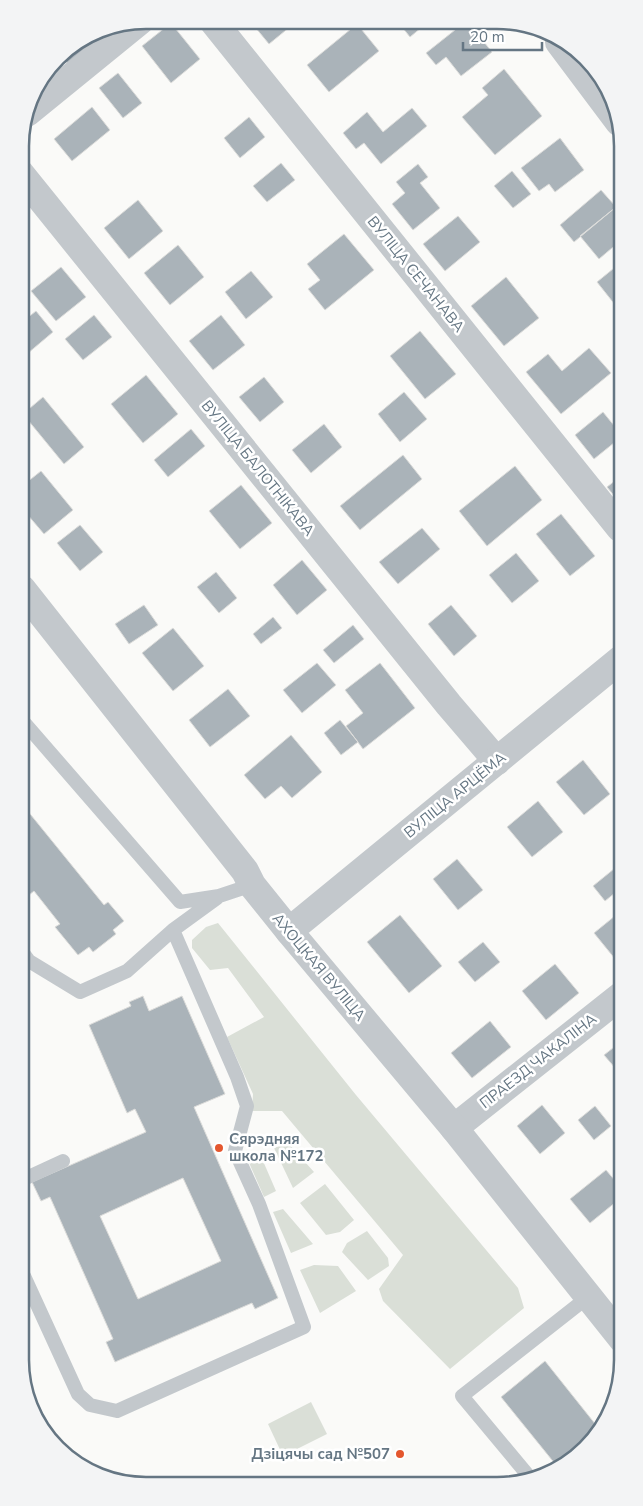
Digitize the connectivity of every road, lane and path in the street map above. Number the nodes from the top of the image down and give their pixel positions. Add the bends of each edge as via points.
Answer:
1 (219, 29) edge
2 (129, 30) edge
3 (566, 51) edge
4 (606, 105) edge
5 (36, 106) edge
6 (29, 185) edge
7 (614, 521) edge
8 (29, 598) edge
9 (614, 664) edge
10 (29, 728) edge
11 (497, 761) junction
12 (252, 885) junction
13 (219, 896) junction
14 (173, 930) junction
15 (288, 931) junction
16 (29, 961) edge
17 (614, 1001) edge
18 (454, 1128) junction
19 (63, 1160) dead end
20 (29, 1177) edge
21 (29, 1287) edge
22 (588, 1297) junction
23 (614, 1329) edge
24 (526, 1473) edge

1 - 7 street, ВУЛІЦА СЕЧАНАВА
2 - 5 street
3 - 4 street
6 - 11 street, ВУЛІЦА БАЛОТНІКАВА
8 - 12 street, АХОЦКАЯ ВУЛІЦА via 239,864
9 - 11 street, ВУЛІЦА АРЦЁМА
10 - 13 lane via 180,902
11 - 15 street, ВУЛІЦА АРЦЁМА
12 - 13 lane
12 - 15 street, АХОЦКАЯ ВУЛІЦА
13 - 14 lane
14 - 16 lane via 127,971 80,992
14 - 21 lane via 247,1106 235,1151 259,1204 304,1327 117,1411 90,1405 78,1394
15 - 18 street, АХОЦКАЯ ВУЛІЦА
17 - 18 street, ПРАЕЗД ЧАКАЛІНА
18 - 22 street, АХОЦКАЯ ВУЛІЦА
19 - 20 lane
22 - 23 street, АХОЦКАЯ ВУЛІЦА
22 - 24 lane via 462,1396

